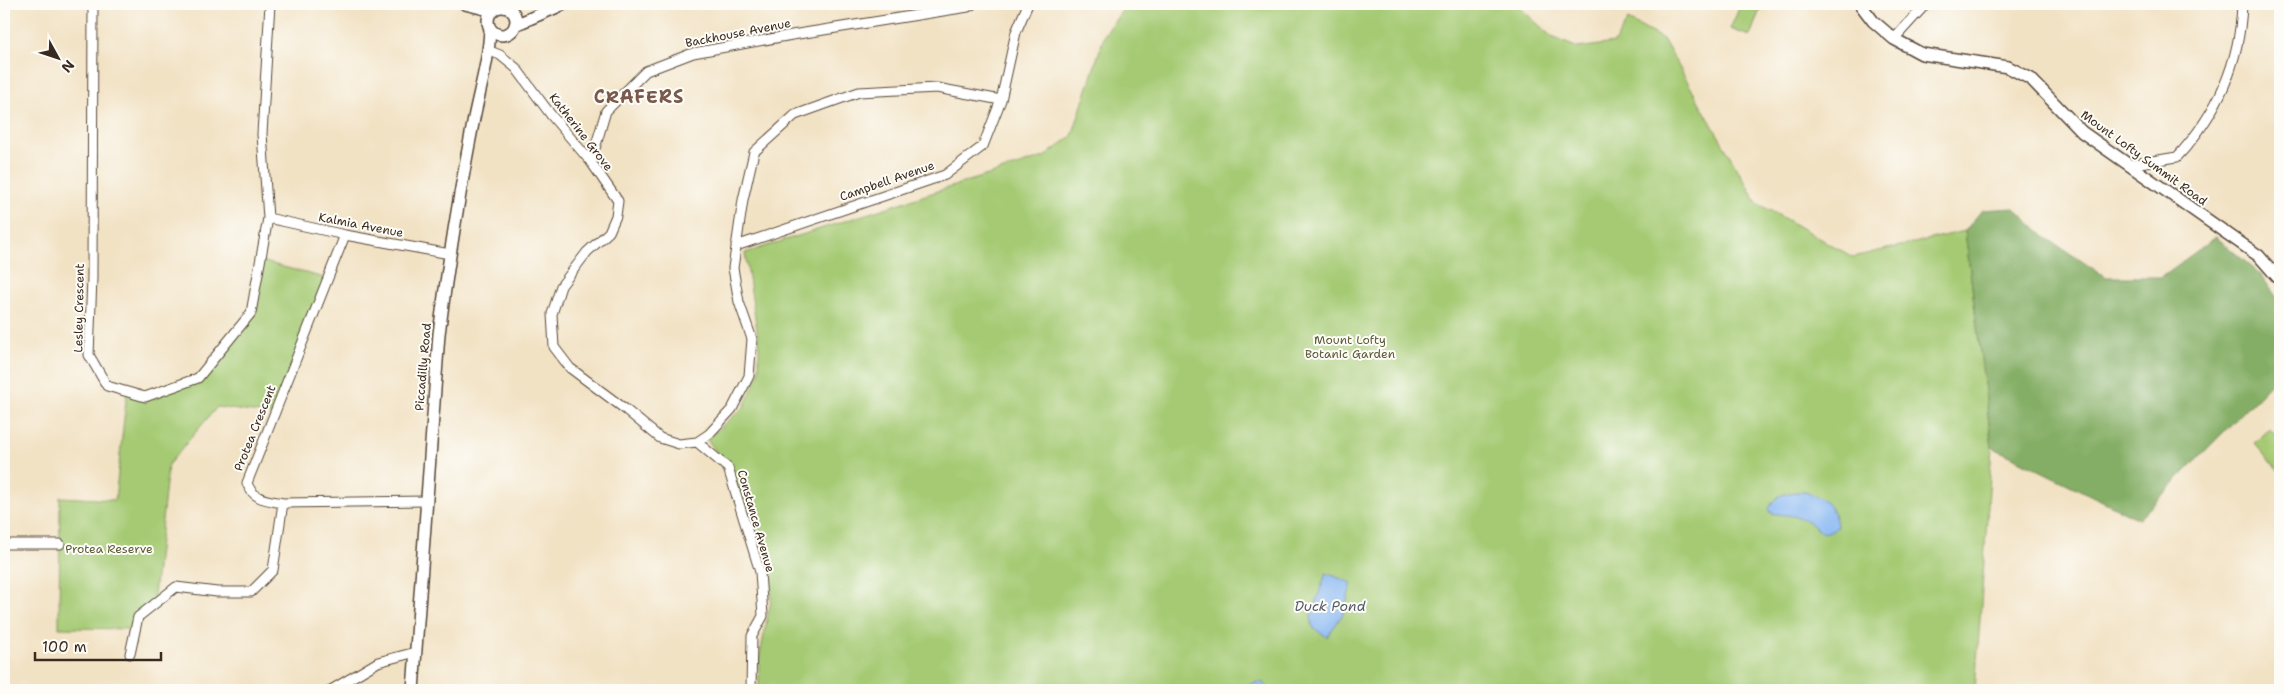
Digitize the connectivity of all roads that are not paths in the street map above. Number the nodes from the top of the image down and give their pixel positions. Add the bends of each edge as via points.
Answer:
1 (93, 4) edge
2 (270, 4) edge
3 (469, 4) edge
4 (564, 4) edge
5 (974, 4) edge
6 (1028, 4) edge
7 (1860, 4) edge
8 (2242, 4) edge
9 (1924, 6) dead end
10 (493, 10) junction
11 (513, 24) junction
12 (490, 26) junction
13 (1894, 39) junction
14 (490, 51) junction
15 (1001, 100) junction
16 (591, 162) junction
17 (2128, 165) junction
18 (268, 218) junction
19 (345, 235) junction
20 (736, 246) junction
21 (450, 254) junction
22 (2280, 280) edge
23 (696, 442) junction
24 (427, 501) junction
25 (283, 503) junction
26 (4, 544) edge
27 (60, 544) dead end
28 (416, 652) junction
29 (130, 654) dead end
30 (331, 690) edge
31 (413, 690) edge
32 (752, 690) edge

1 - 18 street, Lesley Crescent via 89,356 107,386 145,398 198,378 252,313
2 - 18 street, Lesley Crescent via 262,134
3 - 10 main road
3 - 12 main road
4 - 11 main road
5 - 16 street, Backhouse Avenue via 968,8 693,53 646,71 606,111
6 - 15 street, Campbell Avenue via 1016,32
7 - 13 main road, Mount Lofty Summit Road via 1873,21
8 - 17 street via 2240,31 2229,77 2202,127 2177,157
9 - 13 street
10 - 11 main road via 507,8
10 - 12 main road via 489,15
11 - 12 main road via 498,34
11 - 14 main road
12 - 14 main road, Piccadilly Road
13 - 17 main road, Mount Lofty Summit Road via 1922,54 2018,71 2031,79 2082,132
14 - 16 street, Katherine Grove via 516,68 550,115
14 - 21 main road, Piccadilly Road via 474,117
15 - 20 street, Campbell Avenue via 983,146 945,175
15 - 20 street via 937,88 859,92 795,115 754,152
16 - 23 street, Katherine Grove via 618,201 616,216 609,232 587,252 561,286 552,314 554,347 570,368 660,438 679,444
17 - 22 main road, Mount Lofty Summit Road via 2259,256
18 - 19 street, Kalmia Avenue
19 - 21 street, Kalmia Avenue
19 - 25 street, Protea Crescent via 247,483 250,491 261,499
20 - 23 street via 733,268 739,302 752,339 749,376 732,409 709,434
21 - 24 main road, Piccadilly Road via 439,334
23 - 32 street, Constance Avenue via 728,468 760,572 763,616 752,636
24 - 25 street, Protea Crescent
24 - 28 main road, Piccadilly Road
25 - 29 street via 273,570 250,592 176,587 138,617
26 - 27 street
28 - 30 street via 378,662
28 - 31 main road, Piccadilly Road

